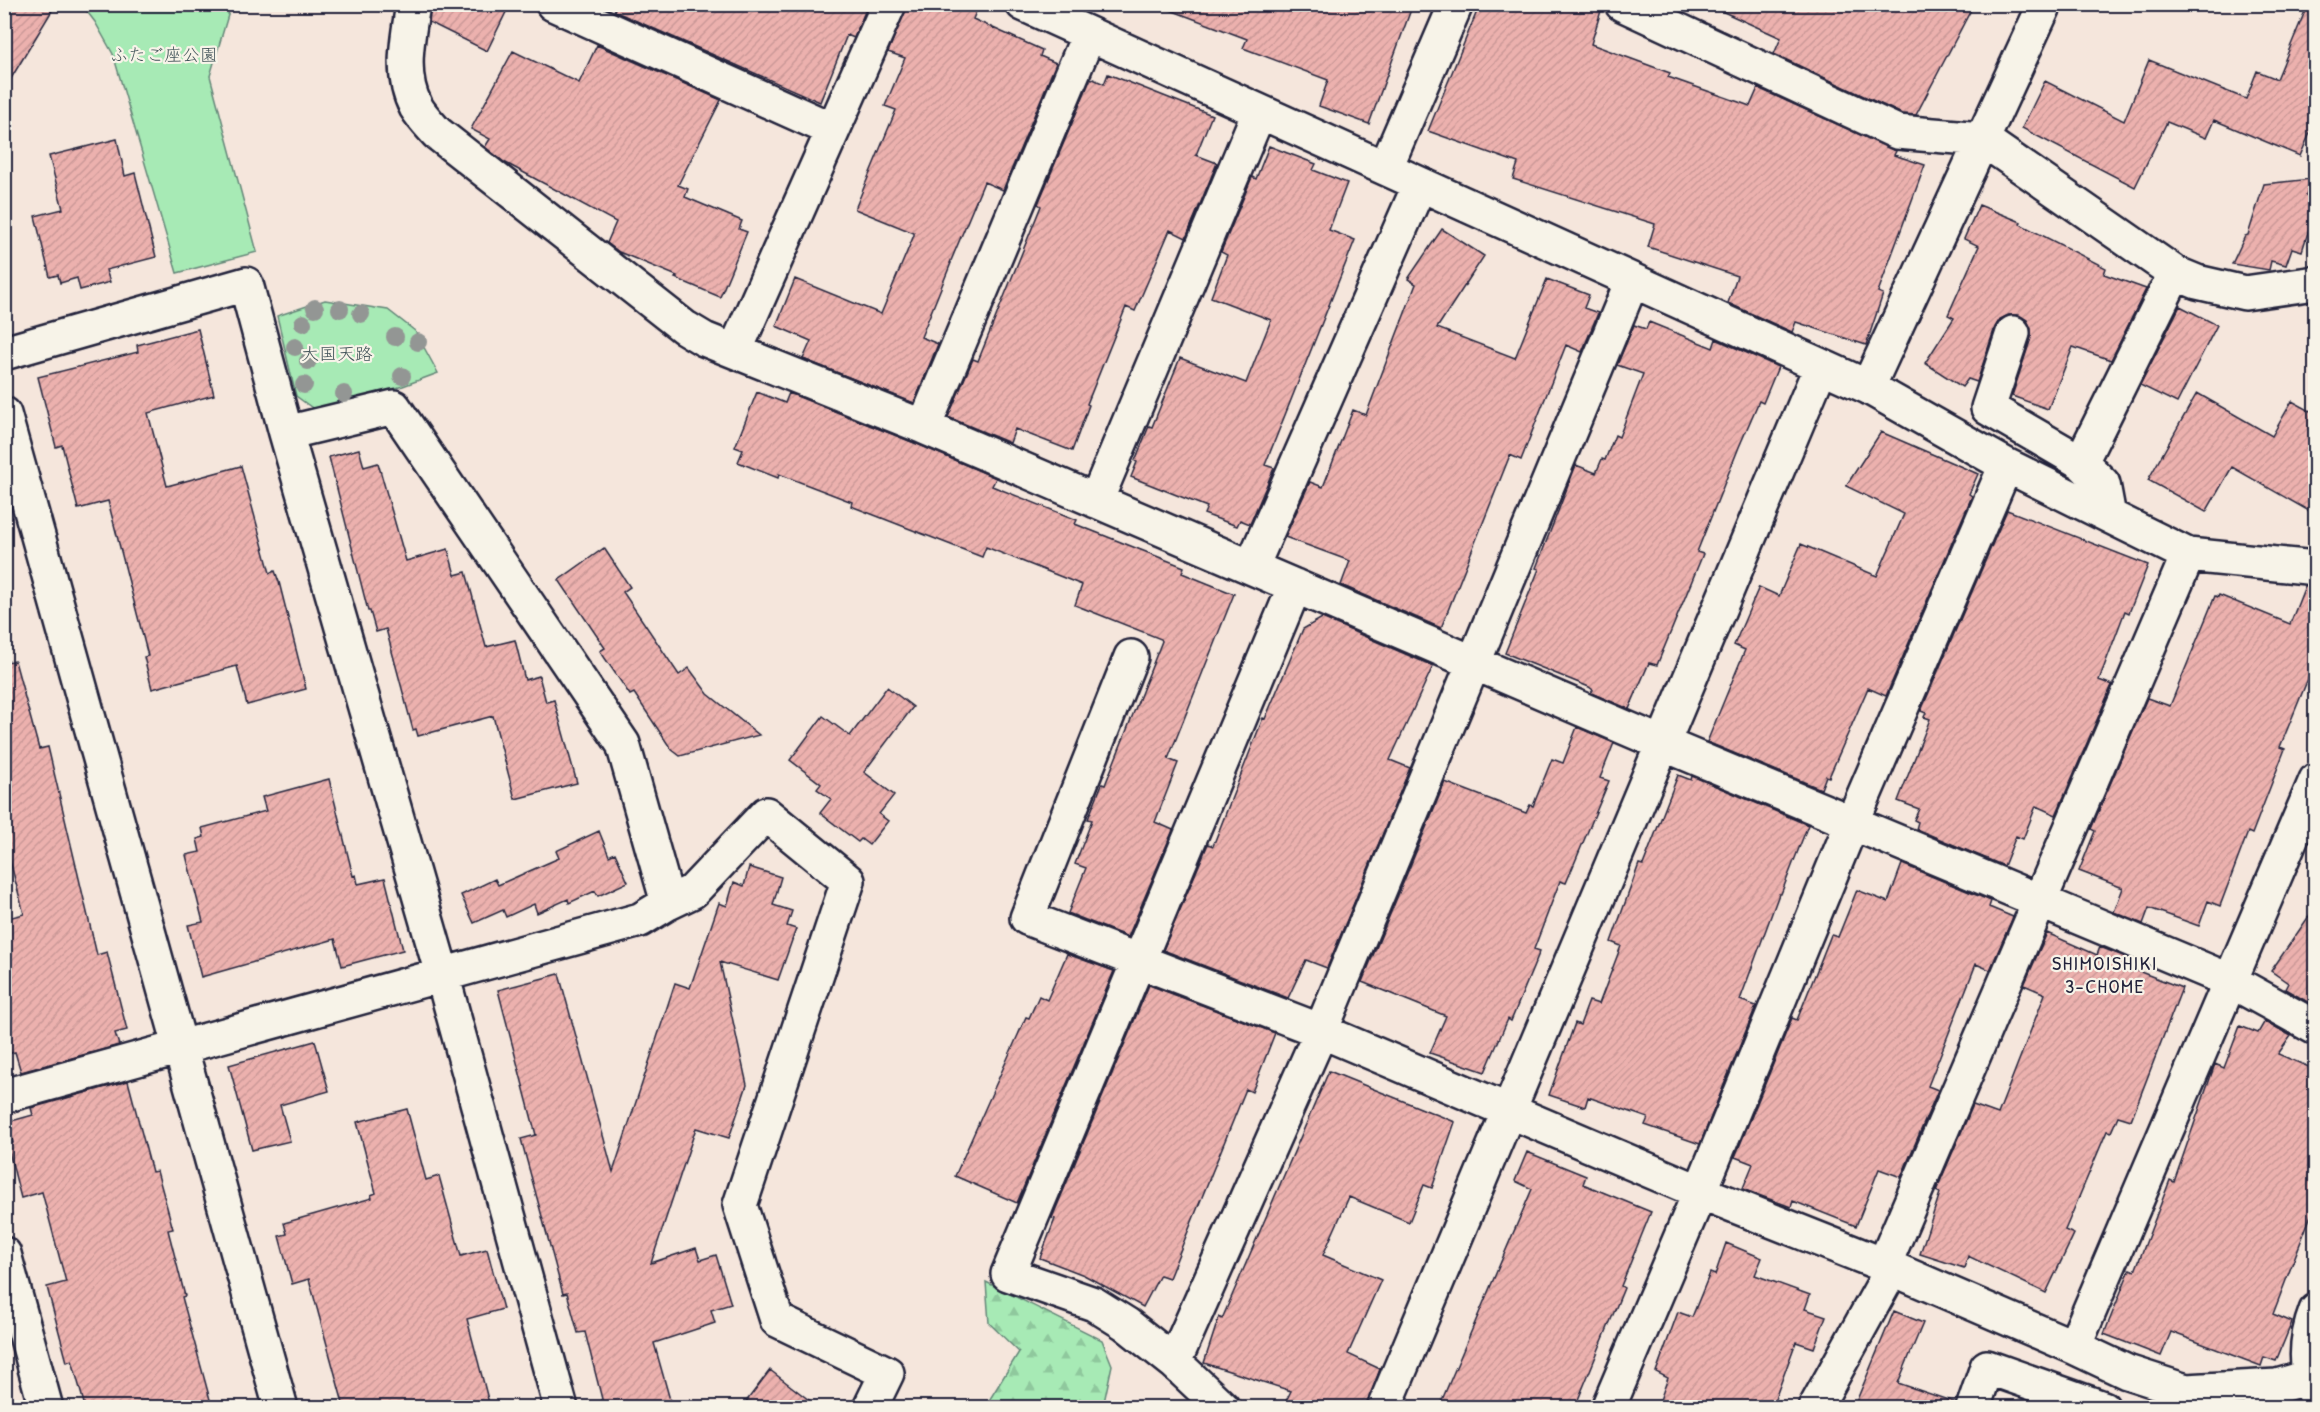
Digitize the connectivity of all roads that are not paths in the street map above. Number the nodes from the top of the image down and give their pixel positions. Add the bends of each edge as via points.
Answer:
1 (413, 4) edge
2 (553, 4) edge
3 (889, 4) edge
4 (1023, 4) edge
5 (1456, 4) edge
6 (1622, 4) edge
7 (2044, 4) edge
8 (1089, 34) junction
9 (1259, 112) junction
10 (833, 130) junction
11 (1982, 139) junction
12 (1386, 167) junction
13 (1420, 184) junction
14 (2175, 273) junction
15 (1632, 281) junction
16 (2316, 283) edge
17 (2013, 333) dead end
18 (735, 351) junction
19 (4, 353) edge
20 (1821, 366) junction
21 (1868, 387) junction
22 (4, 414) edge
23 (924, 428) junction
24 (286, 433) junction
25 (2081, 462) junction
26 (2006, 465) junction
27 (1096, 501) junction
28 (2109, 516) junction
29 (2188, 555) junction
30 (1252, 566) junction
31 (2316, 568) edge
32 (1295, 586) junction
33 (1131, 657) dead end
34 (1473, 663) junction
35 (1661, 743) junction
36 (2316, 780) edge
37 (1852, 823) junction
38 (2039, 902) junction
39 (668, 903) junction
40 (1141, 960) junction
41 (442, 974) junction
42 (2231, 981) junction
43 (2316, 1028) edge
44 (1321, 1031) junction
45 (180, 1046) junction
46 (4, 1096) edge
47 (1508, 1111) junction
48 (1700, 1192) junction
49 (4, 1254) edge
50 (1888, 1267) junction
51 (2316, 1311) edge
52 (2074, 1347) junction
53 (1174, 1362) junction
54 (2313, 1384) edge
55 (46, 1407) edge
56 (281, 1407) edge
57 (561, 1407) edge
58 (870, 1407) edge
59 (1223, 1407) edge
60 (1384, 1407) edge
61 (1608, 1407) edge
62 (1815, 1407) edge
63 (1972, 1407) edge
64 (2103, 1407) edge

1 - 18 street via 406,77 416,107 437,134 684,327
2 - 10 street
3 - 10 street
4 - 8 street
5 - 12 street
6 - 11 street via 1897,132
7 - 11 street
8 - 9 street
8 - 23 street
9 - 12 street
9 - 27 street
10 - 18 street
11 - 14 street
11 - 21 street
12 - 13 street
13 - 15 street
13 - 30 street
14 - 16 street via 2245,293
14 - 25 street
15 - 20 street
15 - 34 street
17 - 25 street via 1988,408
18 - 23 street
19 - 24 street via 246,284
20 - 21 street
20 - 35 street
21 - 26 street
22 - 45 street
23 - 27 street
24 - 39 street via 394,407 623,744
24 - 41 street
25 - 28 street via 2103,484
26 - 28 street
26 - 37 street
27 - 30 street
28 - 29 street
29 - 31 street
29 - 38 street
30 - 32 street
32 - 34 street
32 - 40 street
33 - 40 street via 1027,918
34 - 35 street
34 - 44 street
35 - 37 street
35 - 47 street
36 - 42 street
37 - 38 street
37 - 48 street
38 - 42 street
38 - 50 street
39 - 41 street via 639,920
39 - 58 street via 693,891 766,814 848,881 740,1205 777,1320 887,1372
40 - 44 street
40 - 53 street via 1008,1274 1094,1304
41 - 45 street
41 - 57 street
42 - 43 street
42 - 52 street
44 - 47 street
44 - 53 street
45 - 46 street
45 - 56 street
47 - 48 street
47 - 60 street
48 - 50 street
48 - 61 street
49 - 55 street
50 - 52 street
50 - 62 street
51 - 54 street via 2308,1330
52 - 54 street via 2127,1372 2186,1391
53 - 59 street
63 - 64 street via 1987,1367

